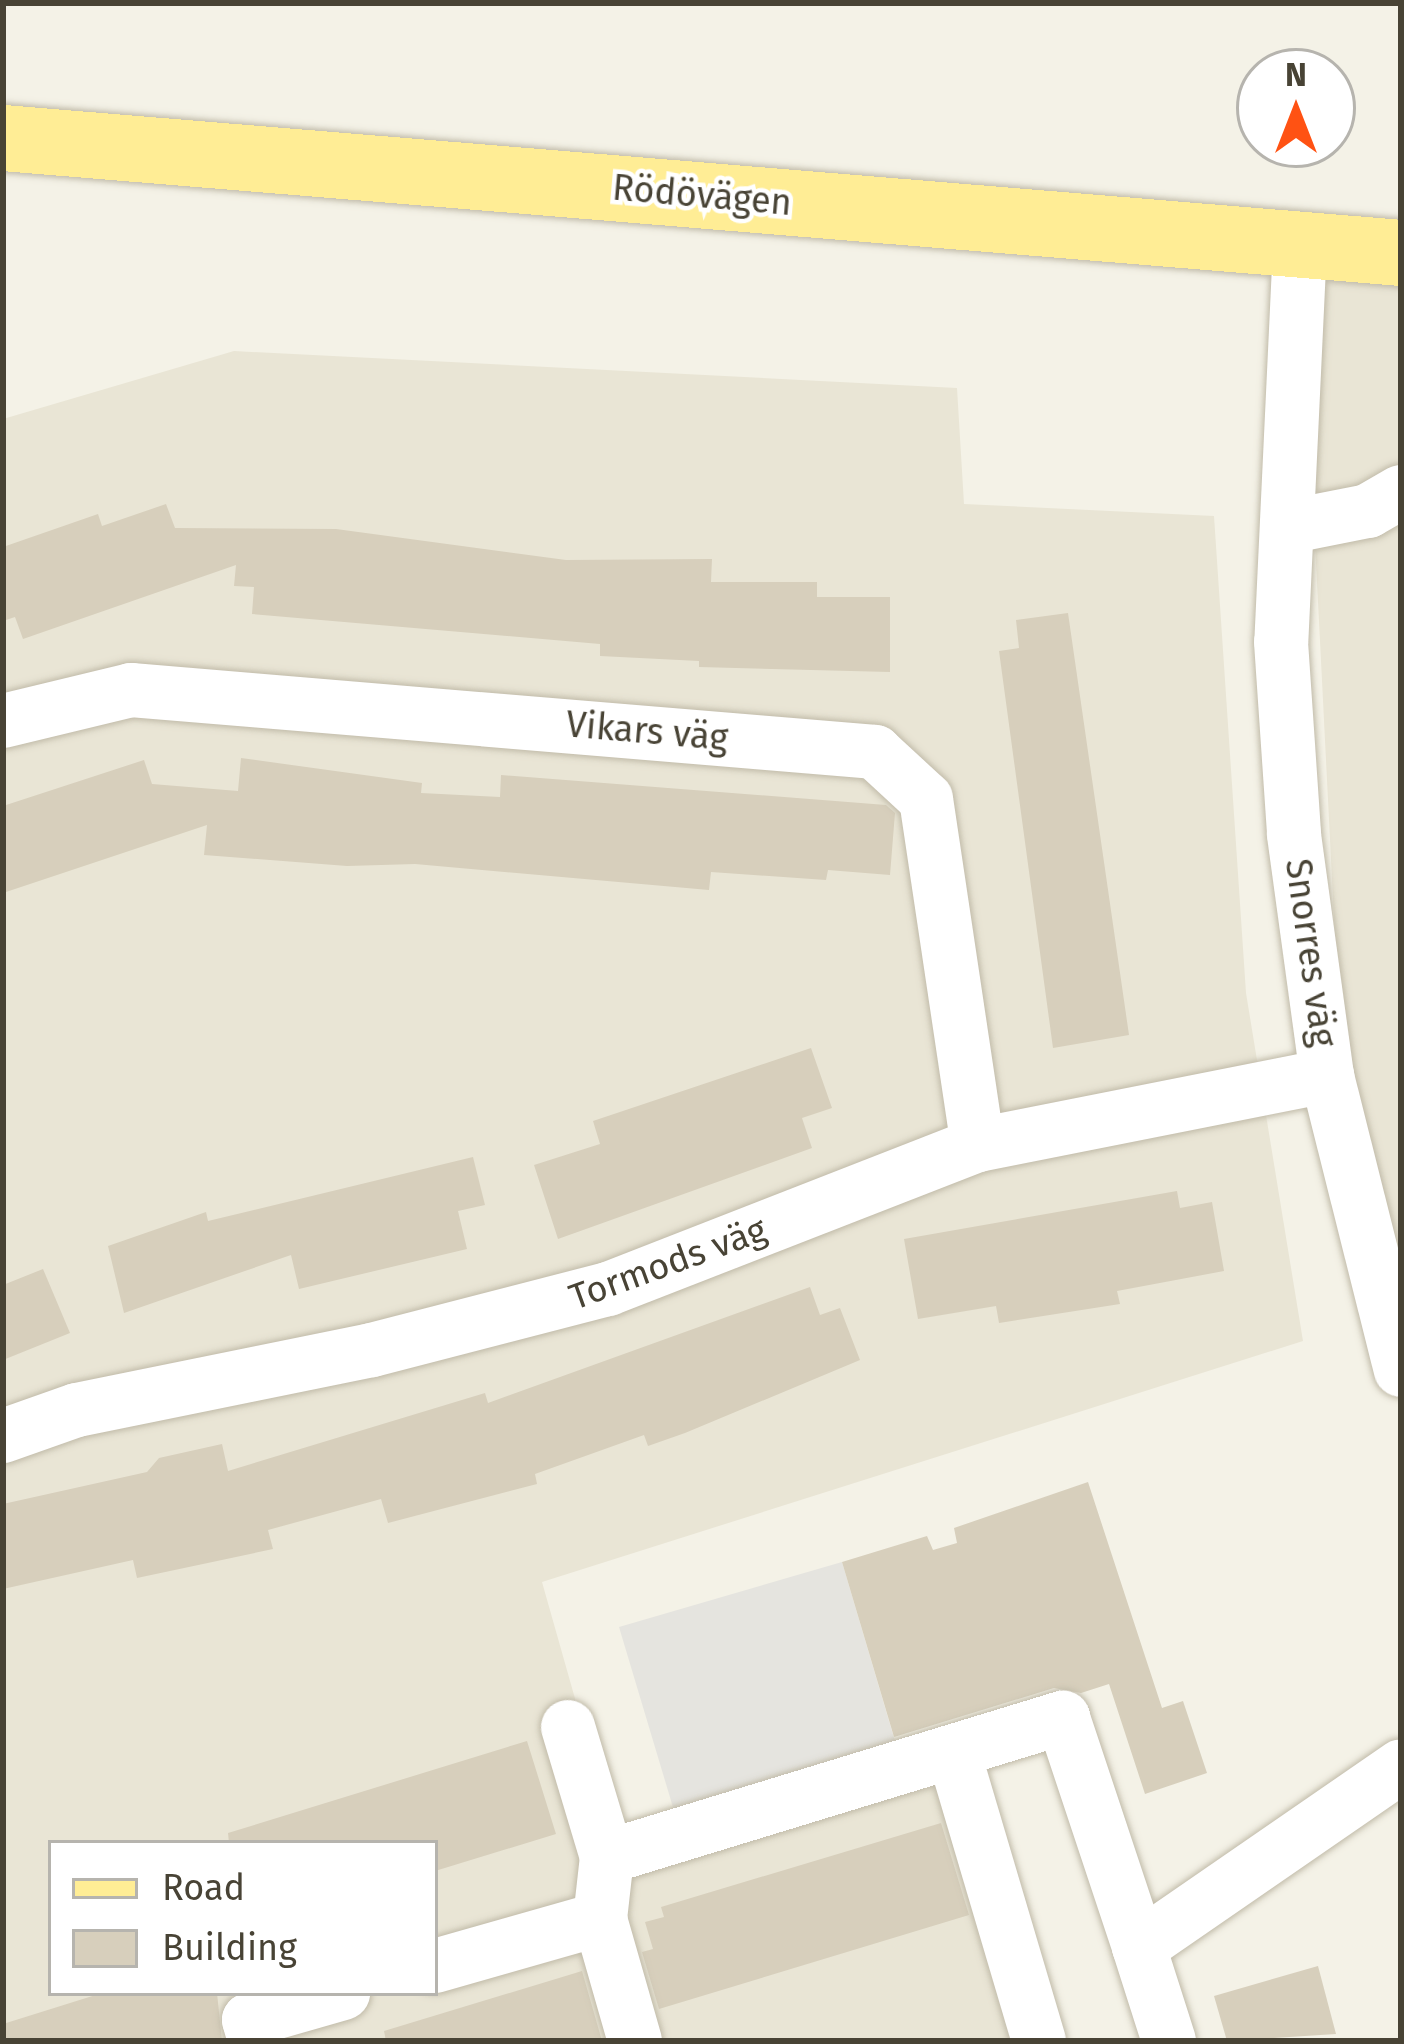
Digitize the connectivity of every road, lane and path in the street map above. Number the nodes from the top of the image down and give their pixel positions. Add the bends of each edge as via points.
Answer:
1 (3, 138) edge
2 (1300, 245) junction
3 (1401, 253) edge
4 (1401, 492) edge
5 (1287, 527) junction
6 (3, 721) edge
7 (1327, 1076) junction
8 (978, 1145) junction
9 (1401, 1370) edge
10 (3, 1436) edge
11 (568, 1727) dead end
12 (954, 1754) junction
13 (1401, 1766) edge
14 (607, 1857) junction
15 (600, 1919) junction
16 (1139, 1947) junction
17 (438, 1965) edge
18 (333, 1996) edge
19 (255, 2041) edge
20 (634, 2041) edge
21 (1039, 2041) edge
22 (1168, 2041) edge

1 - 2 main road, Rödövägen
2 - 3 main road, Rödövägen
2 - 5 street, Snorres väg
4 - 5 street via 1368,511
5 - 7 street, Snorres väg via 1281,642 1294,835
6 - 8 street, Vikars väg via 131,690 875,752 926,799
7 - 8 street, Tormods väg
7 - 9 street, Snorres väg
8 - 10 street, Tormods väg via 608,1289 372,1350 77,1410
11 - 14 street
12 - 14 street
12 - 16 street via 1063,1718
12 - 21 street
13 - 16 street
14 - 15 street
15 - 17 street
15 - 20 street
16 - 22 street
18 - 19 street via 249,2020

